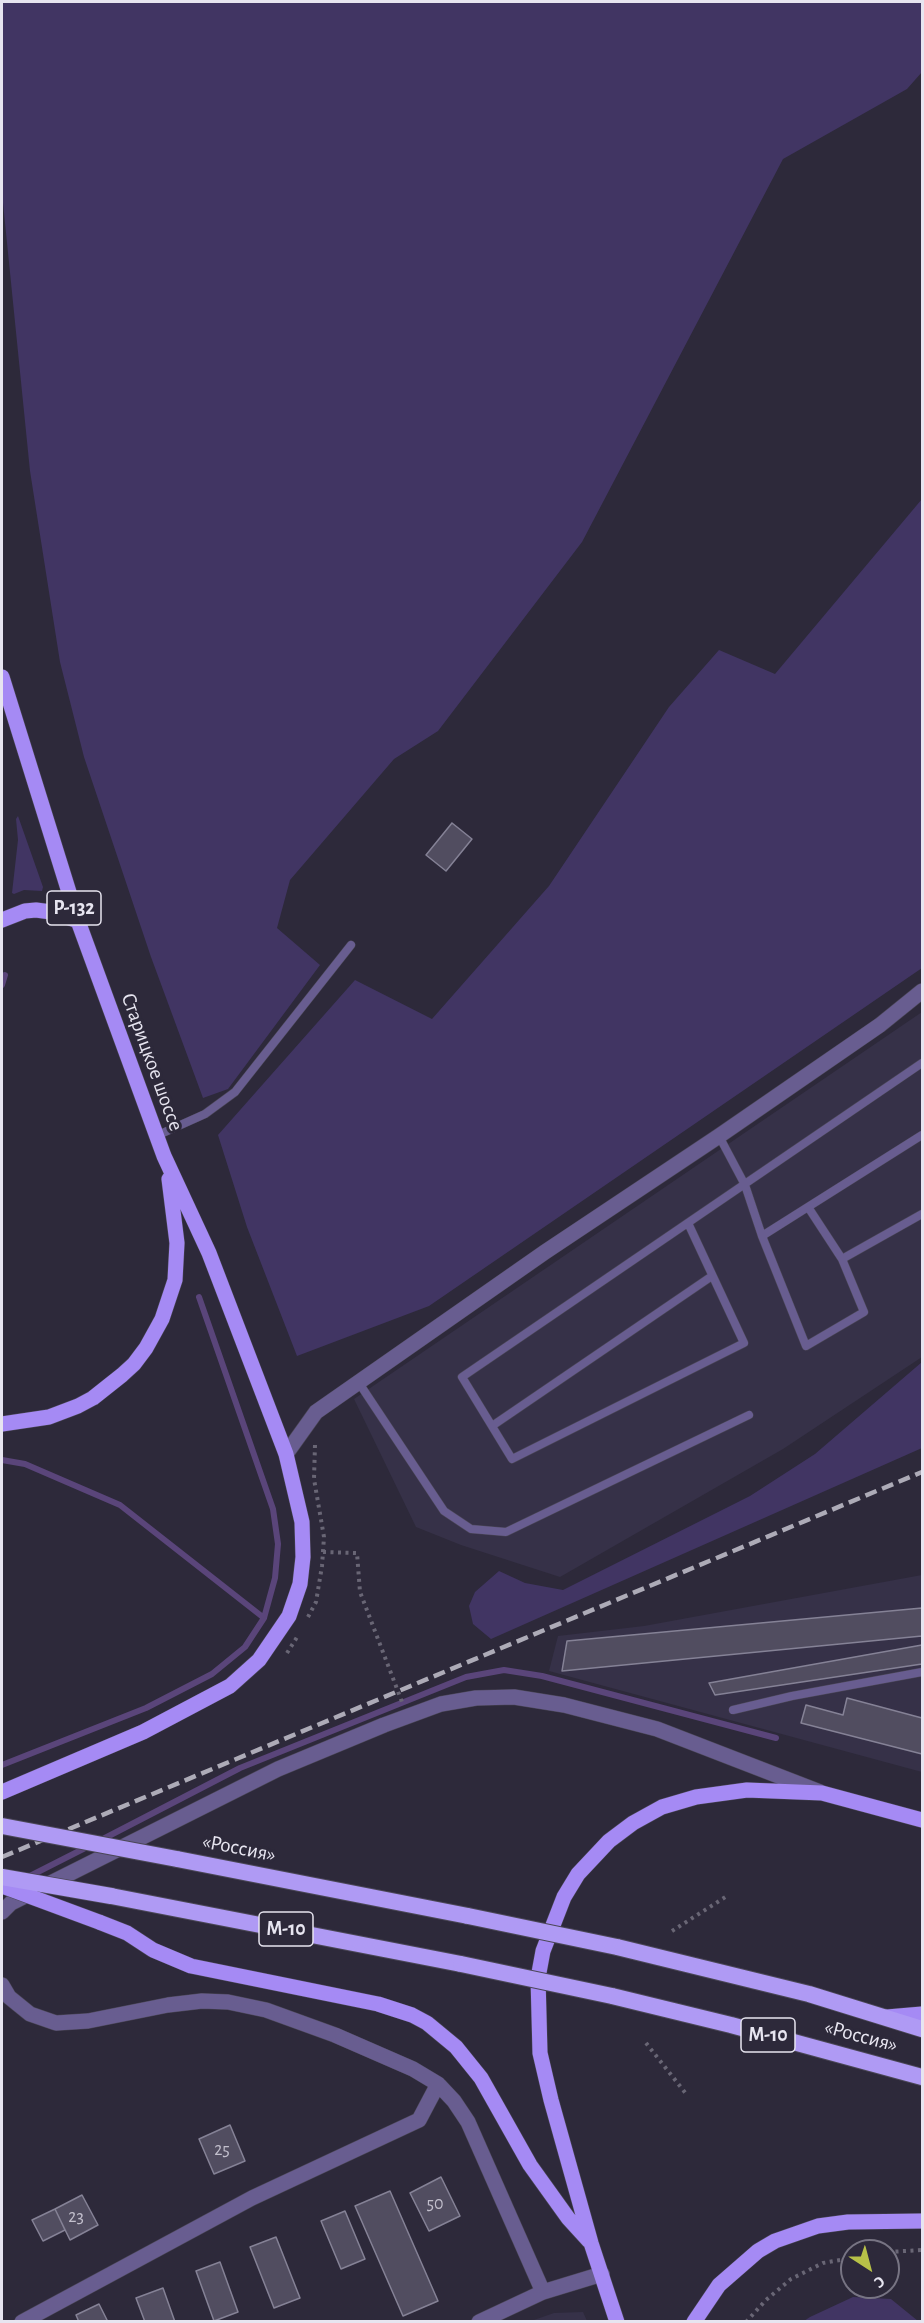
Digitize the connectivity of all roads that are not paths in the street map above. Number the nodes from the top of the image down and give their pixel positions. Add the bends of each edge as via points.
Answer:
1 (2, 677) edge
2 (2, 920) edge
3 (78, 921) junction
4 (351, 945) dead end
5 (922, 991) edge
6 (922, 1063) edge
7 (922, 1135) edge
8 (156, 1136) junction
9 (720, 1136) junction
10 (164, 1156) junction
11 (745, 1185) junction
12 (808, 1207) junction
13 (922, 1214) edge
14 (688, 1223) junction
15 (762, 1236) junction
16 (842, 1259) junction
17 (712, 1276) junction
18 (359, 1383) junction
19 (749, 1415) dead end
20 (2, 1424) edge
21 (492, 1426) junction
22 (286, 1454) junction
23 (922, 1672) edge
24 (733, 1710) dead end
25 (2, 1792) edge
26 (822, 1793) junction
27 (922, 1820) edge
28 (2, 1826) edge
29 (2, 1877) edge
30 (2, 1886) edge
31 (2, 1912) edge
32 (2, 1985) edge
33 (922, 2014) edge
34 (885, 2017) junction
35 (922, 2029) edge
36 (922, 2077) edge
37 (438, 2084) junction
38 (922, 2221) edge
39 (591, 2243) junction
40 (602, 2274) junction
41 (543, 2292) junction
42 (22, 2322) edge
43 (480, 2322) edge
44 (617, 2322) edge
45 (694, 2322) edge

1 - 3 main road, Старицкое шоссе / Р-132
2 - 3 main road via 36,910
3 - 8 main road, Старицкое шоссе / Р-132
4 - 8 lane via 235,1092 205,1114
5 - 9 street via 880,1025
6 - 11 lane
7 - 12 lane
8 - 10 main road, Старицкое шоссе
9 - 11 lane
9 - 18 street via 545,1252
10 - 20 main road via 175,1215 177,1261 175,1280 154,1336 134,1364 93,1398 49,1417
10 - 22 main road, Старицкое шоссе via 209,1253
11 - 14 lane
11 - 15 lane
12 - 15 lane
12 - 16 lane
13 - 16 lane
14 - 17 lane
14 - 21 lane via 462,1377
15 - 16 lane via 806,1346 864,1312
17 - 21 lane
17 - 21 lane via 744,1342 512,1459
18 - 19 lane via 444,1511 471,1529 506,1532
18 - 22 street via 316,1412
22 - 25 main road, Старицкое шоссе via 302,1522 303,1572 289,1616 259,1660 230,1686 183,1712
23 - 24 lane
26 - 27 main road
26 - 31 street via 657,1729 554,1703 514,1697 476,1698 441,1704 278,1769 12,1903
26 - 39 main road via 747,1790 696,1797 662,1807 609,1841 578,1874 564,1897 543,1951 538,1978 540,2053
28 - 34 highway, «Россия» / М-10, bridge via 617,1947 809,1994
29 - 36 highway, «Россия» / М-10, bridge via 612,1996
30 - 39 main road, bridge via 99,1922 191,1966 378,2004 412,2015 440,2032 481,2078 530,2165
32 - 37 street via 9,1997 30,2014 56,2023 202,2001 266,2010 368,2049
33 - 34 main road
34 - 35 highway, «Россия» / М-10
37 - 41 street via 468,2122
37 - 42 street via 419,2120 252,2198
38 - 45 main road via 818,2226 775,2241 719,2285
39 - 40 main road
40 - 41 street
40 - 44 main road
41 - 43 street

